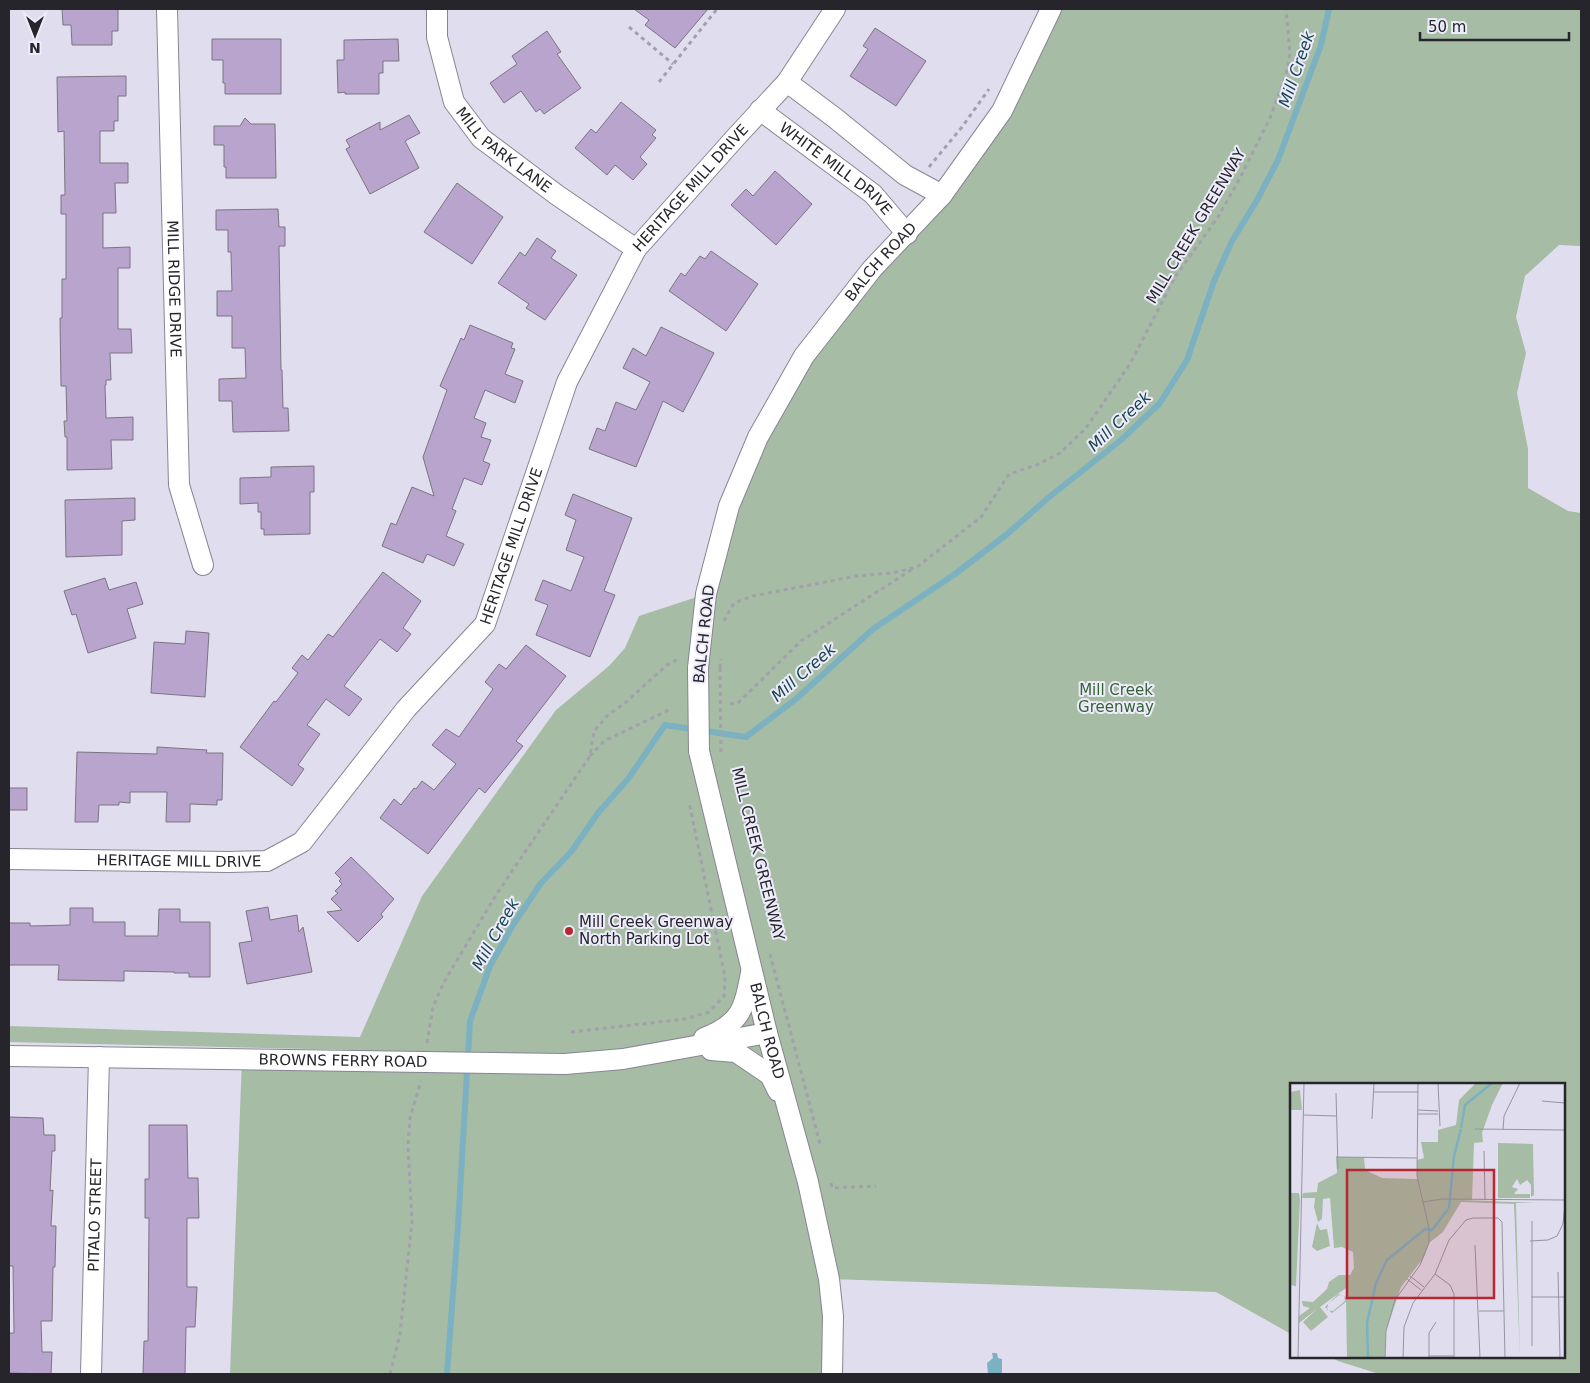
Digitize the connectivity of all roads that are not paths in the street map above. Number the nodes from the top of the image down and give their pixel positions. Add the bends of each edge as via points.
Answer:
1 (167, 9) edge
2 (437, 9) edge
3 (835, 9) edge
4 (1051, 9) edge
5 (787, 82) junction
6 (760, 110) junction
7 (942, 195) junction
8 (907, 234) junction
9 (636, 249) junction
10 (203, 565) dead end
11 (9, 860) edge
12 (752, 968) junction
13 (768, 1033) junction
14 (676, 1048) junction
15 (9, 1056) edge
16 (99, 1057) junction
17 (788, 1111) junction
18 (92, 1374) edge
19 (832, 1374) edge

1 - 10 street, MILL RIDGE DRIVE via 178,485
2 - 9 street, MILL PARK LANE via 438,37 454,102 481,138
3 - 5 street, HERITAGE MILL DRIVE
4 - 7 street, BALCH ROAD via 1002,112
5 - 6 street, HERITAGE MILL DRIVE
5 - 7 street via 905,175
6 - 8 street, WHITE MILL DRIVE via 873,194
6 - 9 street, HERITAGE MILL DRIVE
7 - 8 street, BALCH ROAD
8 - 12 street, BALCH ROAD, bridge via 872,269 804,356 758,437 729,506 706,594 698,668 699,751
9 - 11 street, HERITAGE MILL DRIVE via 567,382 485,624 406,710 302,842 267,861
12 - 13 street, BALCH ROAD
12 - 14 street, BROWNS FERRY ROAD via 745,1001 737,1018 720,1032
13 - 14 street, BROWNS FERRY ROAD
13 - 17 street, BALCH ROAD
14 - 16 street, BROWNS FERRY ROAD via 623,1059 565,1064
14 - 17 street, BROWNS FERRY ROAD via 736,1052 770,1075
15 - 16 street, BROWNS FERRY ROAD
16 - 18 street, PITALO STREET
17 - 19 street, BALCH ROAD via 808,1182 829,1279 833,1316

